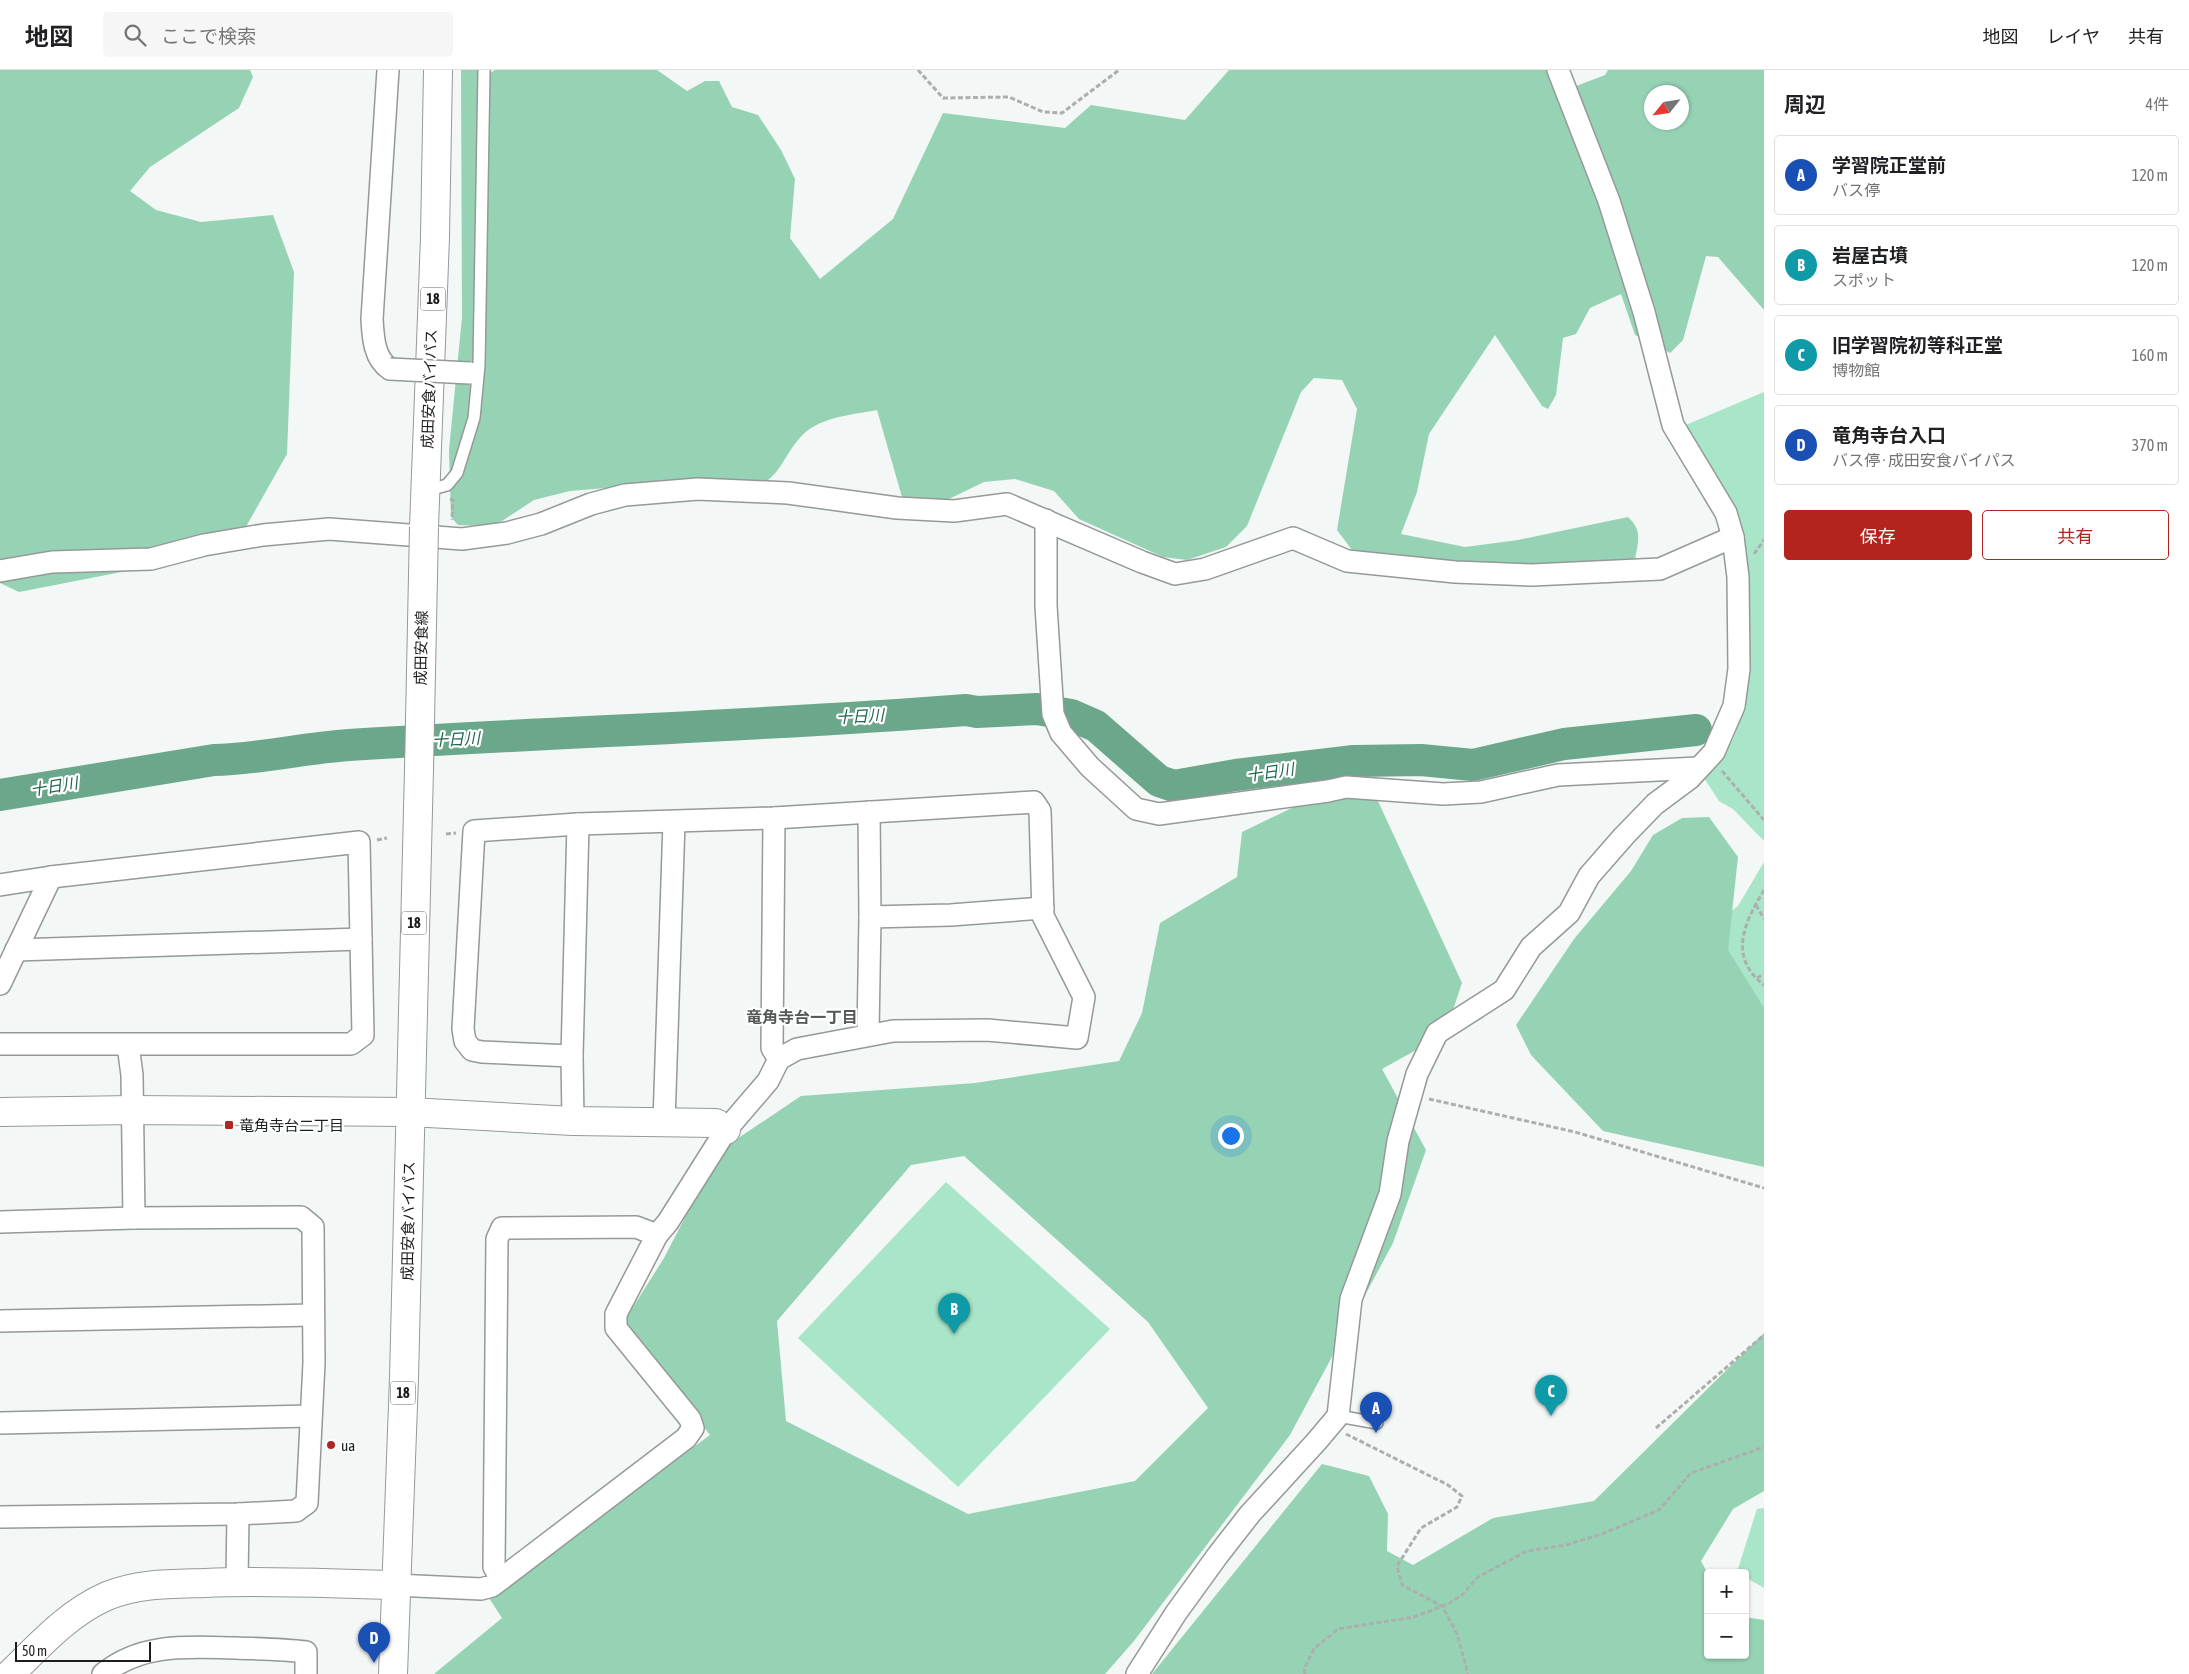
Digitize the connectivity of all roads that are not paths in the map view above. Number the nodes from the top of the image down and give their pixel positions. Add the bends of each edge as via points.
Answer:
1 (388, 70) edge
2 (438, 70) edge
3 (484, 70) edge
4 (1558, 70) edge
5 (475, 369) junction
6 (425, 491) junction
7 (1046, 520) junction
8 (424, 527) joint
9 (1733, 537) junction
10 (0, 571) edge
11 (1704, 762) junction
12 (419, 769) joint
13 (869, 812) junction
14 (774, 818) junction
15 (674, 822) junction
16 (578, 824) junction
17 (51, 877) junction
18 (0, 885) edge
19 (1043, 908) junction
20 (870, 917) junction
21 (361, 940) junction
22 (16, 950) junction
23 (0, 984) edge
24 (868, 1034) junction
25 (0, 1044) edge
26 (128, 1045) junction
27 (572, 1056) junction
28 (779, 1059) junction
29 (133, 1110) junction
30 (0, 1112) edge
31 (410, 1112) junction
32 (573, 1121) junction
33 (664, 1122) junction
34 (726, 1130) junction
35 (134, 1218) junction
36 (0, 1222) edge
37 (657, 1235) junction
38 (313, 1315) junction
39 (0, 1321) edge
40 (311, 1416) junction
41 (1334, 1421) junction
42 (0, 1423) edge
43 (1377, 1423) dead end
44 (238, 1514) junction
45 (0, 1517) edge
46 (500, 1579) junction
47 (237, 1581) junction
48 (395, 1585) junction
49 (0, 1667) edge
50 (9, 1674) edge
51 (103, 1674) edge
52 (306, 1674) edge
53 (393, 1674) edge
54 (1137, 1674) edge

1 - 5 street, bridge via 373,340 384,365 390,369
2 - 6 main road, 成田安食バイパス / 18
3 - 5 lane
4 - 9 street via 1609,201 1644,312 1673,425 1726,513
5 - 6 lane via 474,418 457,473 447,485
6 - 8 main road, 成田安食バイパス / 18
7 - 9 street via 1175,574 1205,569 1293,538 1347,561 1455,572 1532,575 1660,569
7 - 10 street via 1007,504 954,511 897,508 788,493 698,489 625,495 508,533 462,539 329,529 263,535 204,545 151,559 52,562
7 - 11 street via 1046,606 1053,714 1061,733 1084,760 1136,809 1159,814 1346,787 1443,794 1481,792 1558,775
8 - 12 main road, 成田安食線 / 18, bridge
9 - 11 street via 1738,566 1739,669 1734,706 1714,752
11 - 41 street via 1624,836 1589,876 1569,913 1531,947 1504,990 1438,1033 1417,1074 1398,1141 1390,1194 1351,1299
12 - 31 main road, 成田安食バイパス / 18
13 - 14 street
13 - 19 street via 1034,802 1040,811
13 - 20 street
14 - 15 street
14 - 28 street via 772,1048
15 - 16 street
15 - 33 street
16 - 27 street
16 - 27 street via 474,831 463,1029 465,1041 472,1050
17 - 18 street
17 - 21 street via 359,842
17 - 22 street
19 - 20 street
19 - 24 street via 1043,916 1084,997 1077,1038 987,1030
20 - 24 street
21 - 22 street
21 - 26 street via 363,1035 351,1044
22 - 23 street
24 - 28 street via 797,1049
25 - 26 street
26 - 29 street
27 - 32 street
28 - 34 street via 768,1081
29 - 30 main road
29 - 31 main road
29 - 35 street
31 - 32 main road
31 - 48 main road, 成田安食バイパス / 18
32 - 33 main road
33 - 34 main road via 716,1123
34 - 37 street
35 - 36 street
35 - 38 street via 300,1217 313,1227
37 - 46 street via 621,1302 616,1314 616,1328 690,1419 692,1428 686,1438
37 - 46 street via 636,1227 502,1228 497,1239 494,1567
38 - 39 street
38 - 40 street
40 - 42 street
40 - 44 street via 308,1503 296,1511
41 - 43 lane
41 - 54 street via 1250,1514 1218,1555
44 - 45 street
44 - 47 street
46 - 48 street via 481,1589
47 - 48 main road
47 - 50 main road via 168,1583 108,1596 67,1621
48 - 53 main road, 成田安食バイパス / 18
49 - 50 street
51 - 52 street via 150,1650 180,1647 306,1652

